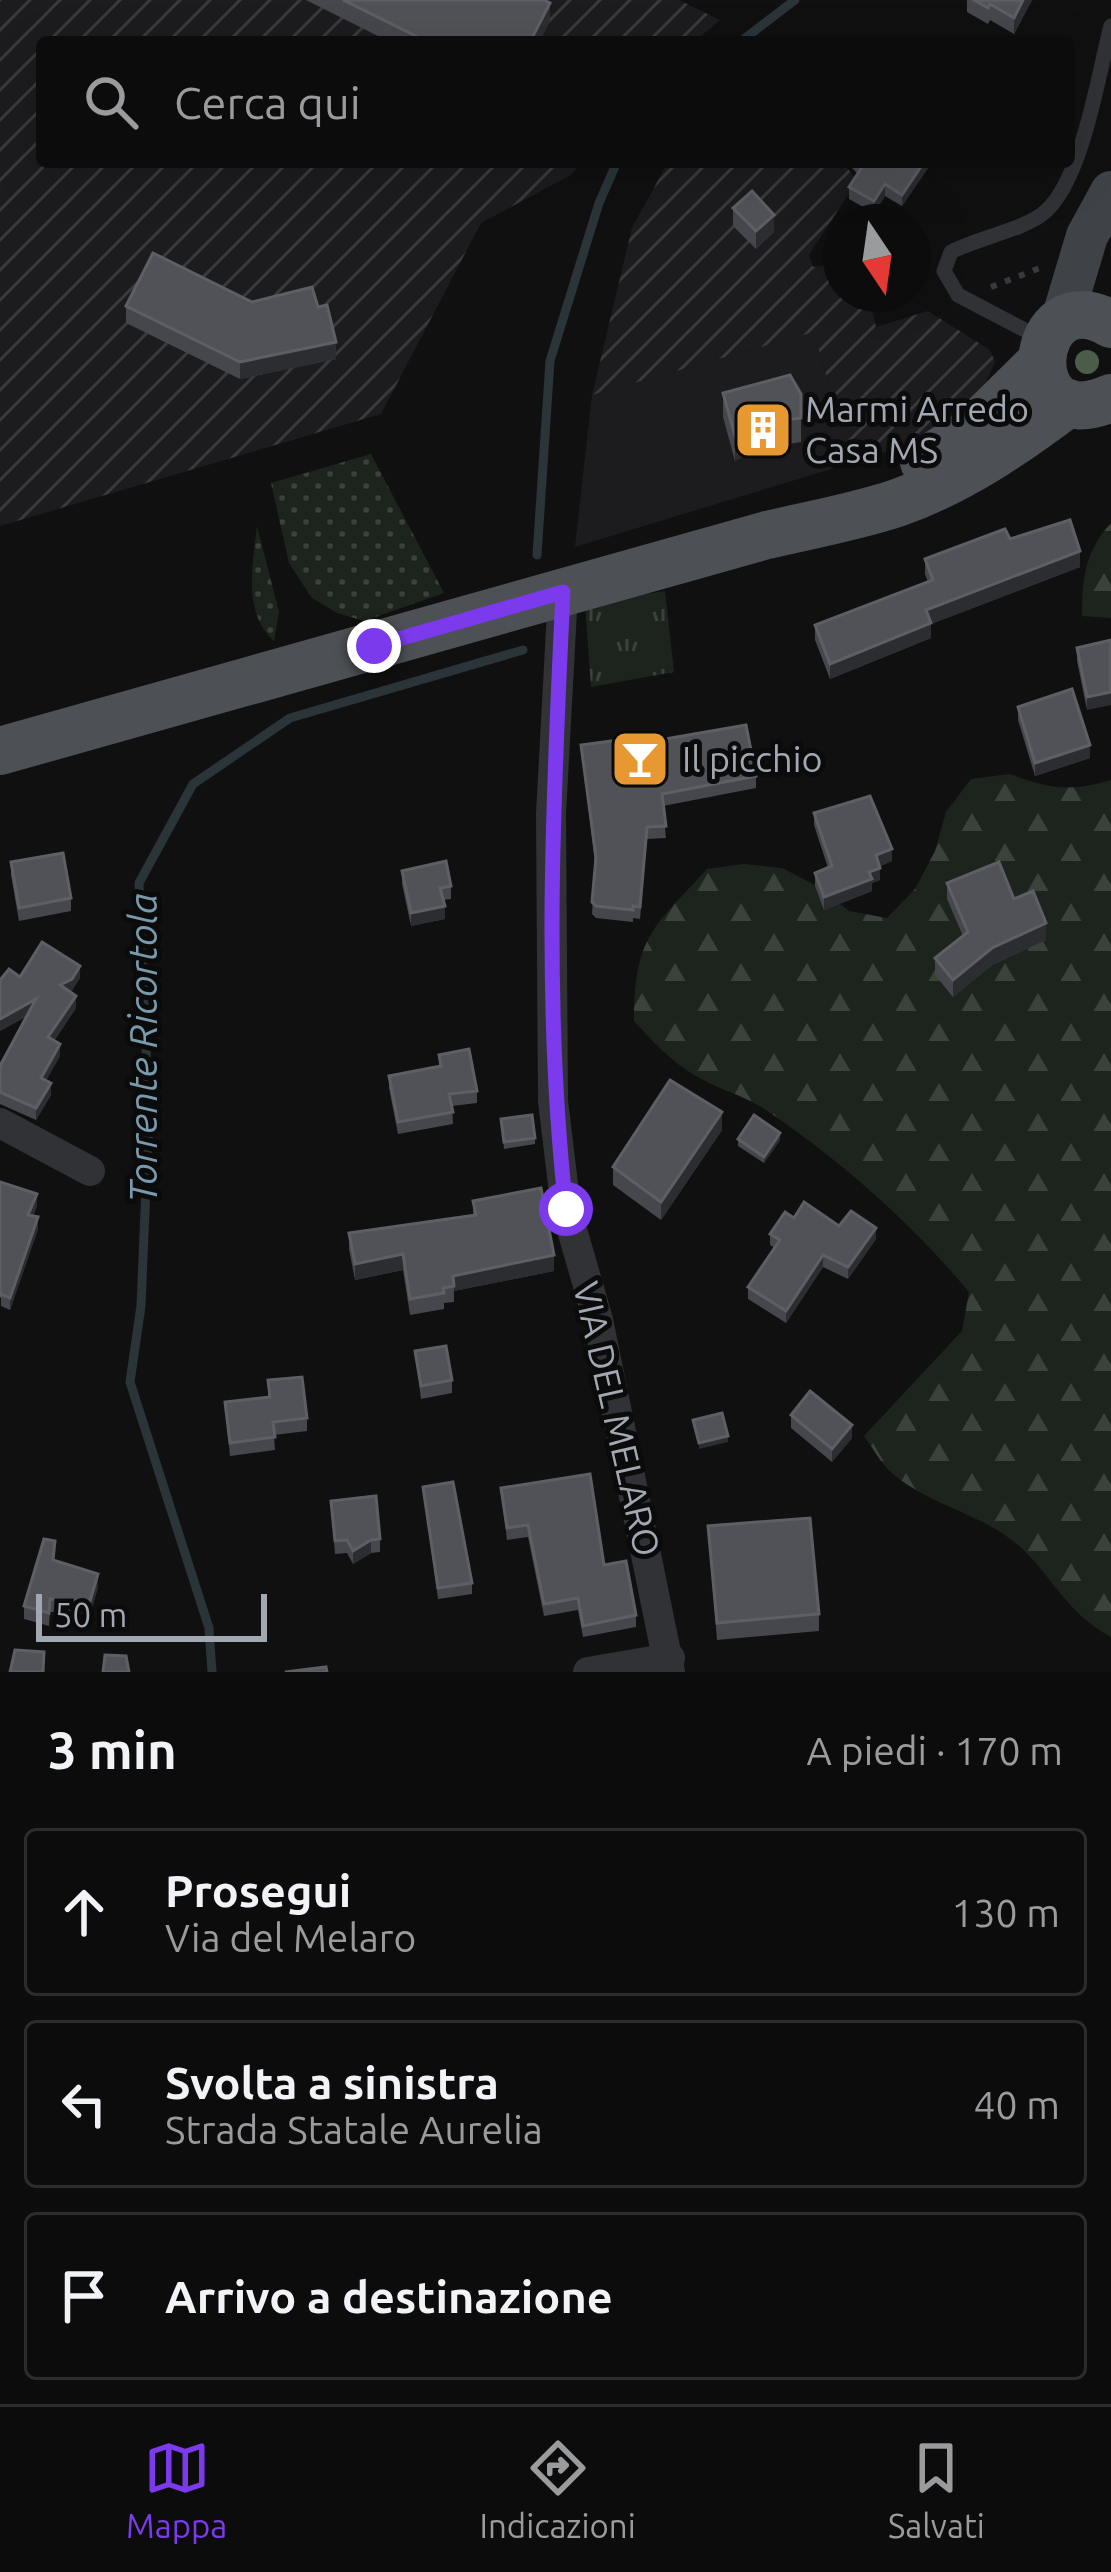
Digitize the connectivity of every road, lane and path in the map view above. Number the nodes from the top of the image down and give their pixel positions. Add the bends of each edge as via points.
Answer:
1 (1111, 26) edge
2 (1075, 161) edge
3 (1073, 168) edge
4 (1110, 196) edge
5 (1085, 251) junction
6 (974, 306) junction
7 (1111, 320) edge
8 (1049, 342) junction
9 (1089, 400) edge
10 (767, 535) junction
11 (563, 592) junction
12 (0, 751) edge
13 (0, 1123) edge
14 (90, 1171) dead end
15 (670, 1665) edge
16 (587, 1672) edge

1 - 2 lane
3 - 6 lane via 1045,212 951,252 944,271
4 - 5 street
5 - 6 path via 976,293
5 - 7 street
5 - 8 street
6 - 8 lane
7 - 8 main road via 1082,316
8 - 9 main road via 1048,387
8 - 10 main road via 969,434
9 - 10 main road via 895,504
10 - 11 main road
11 - 12 main road
11 - 15 street, VIA DEL MELARO via 551,814 554,1101 566,1209 598,1320
13 - 14 street
15 - 16 street

